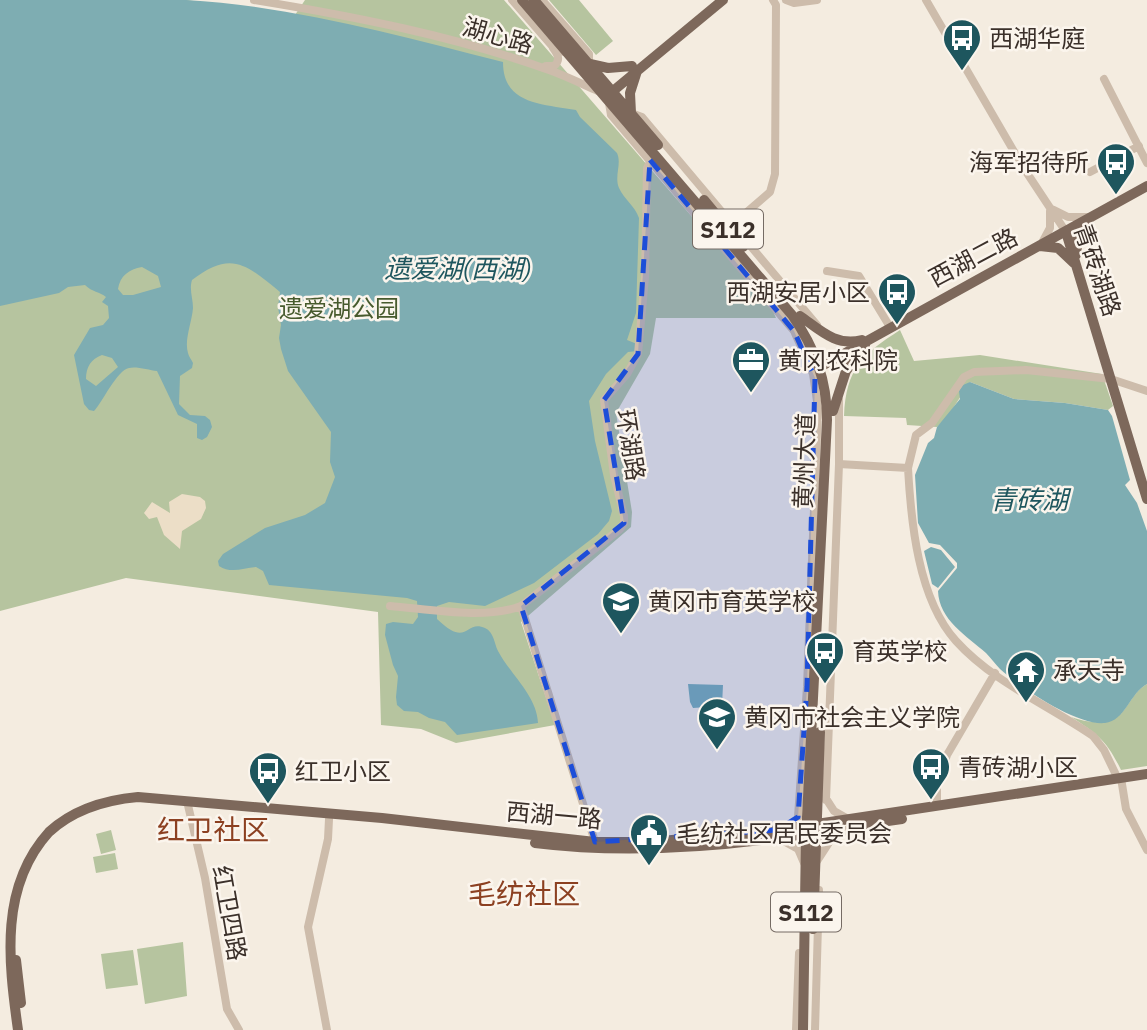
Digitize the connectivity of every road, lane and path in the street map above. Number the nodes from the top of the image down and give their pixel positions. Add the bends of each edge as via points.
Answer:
1 (254, 0) edge
2 (512, 0) edge
3 (522, 0) edge
4 (534, 0) edge
5 (542, 0) edge
6 (712, 0) edge
7 (723, 0) edge
8 (773, 0) edge
9 (786, 0) edge
10 (817, 0) edge
11 (926, 0) edge
12 (552, 46) junction
13 (570, 55) junction
14 (531, 64) junction
15 (589, 64) junction
16 (634, 69) junction
17 (1104, 79) dead end
18 (608, 92) junction
19 (631, 113) junction
20 (1139, 145) junction
21 (655, 154) junction
22 (1147, 163) edge
23 (1090, 172) dead end
24 (1147, 186) edge
25 (1050, 208) junction
26 (1092, 217) junction
27 (733, 225) junction
28 (1066, 232) junction
29 (1040, 246) junction
30 (1076, 265) junction
31 (827, 271) dead end
32 (800, 316) junction
33 (890, 327) junction
34 (824, 333) junction
35 (871, 338) junction
36 (823, 365) junction
37 (1111, 379) junction
38 (1147, 391) edge
39 (839, 392) junction
40 (834, 411) junction
41 (839, 464) junction
42 (908, 468) junction
43 (1147, 499) edge
44 (390, 606) dead end
45 (521, 606) junction
46 (995, 673) junction
47 (1147, 774) edge
48 (1121, 780) junction
49 (1147, 781) edge
50 (818, 782) junction
51 (809, 794) junction
52 (826, 800) junction
53 (188, 804) junction
54 (937, 806) junction
55 (797, 817) junction
56 (329, 819) junction
57 (852, 823) junction
58 (811, 829) junction
59 (777, 834) junction
60 (594, 842) junction
61 (1147, 850) edge
62 (820, 855) junction
63 (802, 856) junction
64 (810, 867) junction
65 (22, 870) junction
66 (18, 1030) edge
67 (25, 1030) edge
68 (239, 1030) edge
69 (327, 1030) edge
70 (796, 1030) edge
71 (803, 1030) edge
72 (809, 1030) edge
73 (815, 1030) edge

1 - 14 street, 湖心路 via 372,22
2 - 12 street
3 - 13 main road, 黄州大道 / S112
4 - 15 main road, 黄州大道 / S112
5 - 15 street via 589,54
6 - 16 main road
7 - 16 main road
8 - 27 street via 775,174 770,192
9 - 10 street
11 - 25 street, 青砖湖路
12 - 13 street
12 - 14 street via 559,57 555,65
13 - 18 main road, 黄州大道 / S112
14 - 18 street, 湖心路
15 - 16 main road
15 - 18 main road, 黄州大道 / S112
16 - 18 main road
16 - 19 main road
17 - 20 street
18 - 19 main road, 黄州大道 / S112
18 - 21 main road, 黄州大道 / S112
19 - 21 main road, 黄州大道 / S112
19 - 27 street via 642,117
20 - 22 street
20 - 23 street
21 - 32 main road, 黄州大道 / S112
21 - 36 main road, 黄州大道 / S112 via 792,316
21 - 45 street, 环湖路 via 647,168 638,354 604,400 624,523
21 - 55 street via 794,331 814,378 818,408
24 - 26 main road, 西湖二路
25 - 26 street via 1068,217
25 - 28 street, 青砖湖路
25 - 29 street via 1050,228
26 - 28 main road, 西湖二路
26 - 30 main road via 1078,237
27 - 34 street
28 - 29 main road, 西湖二路
28 - 30 main road, 青砖湖路
29 - 30 main road via 1058,248
29 - 33 main road, 西湖二路
30 - 37 main road, 青砖湖路
31 - 33 street via 859,276
32 - 34 main road
32 - 36 main road, 黄州大道 / S112
33 - 35 main road, 西湖二路
34 - 35 main road via 843,342
35 - 36 main road, 西湖二路
35 - 39 main road via 852,360
36 - 40 main road, 黄州大道 / S112
36 - 51 main road, 黄州大道 / S112 via 827,420
37 - 38 street
37 - 42 street via 1026,370 969,374 932,423 916,435
37 - 43 main road, 青砖湖路
39 - 40 main road
39 - 41 street
40 - 50 main road, 黄州大道 / S112
41 - 42 street
41 - 52 street
42 - 46 street via 913,526 929,595 956,641
44 - 45 street, 环湖路 via 493,613
45 - 60 street
46 - 48 street via 1093,736
46 - 54 street via 947,755 937,786
47 - 48 main road, 西湖一路
48 - 49 main road, 西湖一路
48 - 54 main road, 西湖一路
48 - 57 main road, 西湖一路
48 - 61 street via 1126,809
50 - 52 street
50 - 58 main road, 黄州大道 / S112
51 - 55 street
51 - 58 main road, 黄州大道 / S112
52 - 57 street
53 - 56 main road, 西湖一路
53 - 60 main road, 西湖一路 via 382,818
53 - 65 main road, 西湖一路 via 115,804 80,817 40,848
53 - 68 street, 红卫四路 via 227,1009
54 - 57 main road, 西湖一路
55 - 59 street
56 - 59 main road, 西湖一路 via 591,849 682,848
56 - 69 street via 308,927
57 - 58 main road, 西湖一路
57 - 62 street
58 - 59 main road, 西湖一路
58 - 64 main road, 黄州大道 / S112
59 - 60 main road, 西湖一路
59 - 63 street
62 - 64 street
62 - 73 street
63 - 64 street
63 - 70 street
64 - 71 main road, 黄州大道 / S112
64 - 72 main road, 黄州大道 / S112
65 - 66 main road via 10,894 7,928
65 - 67 main road via 12,931

